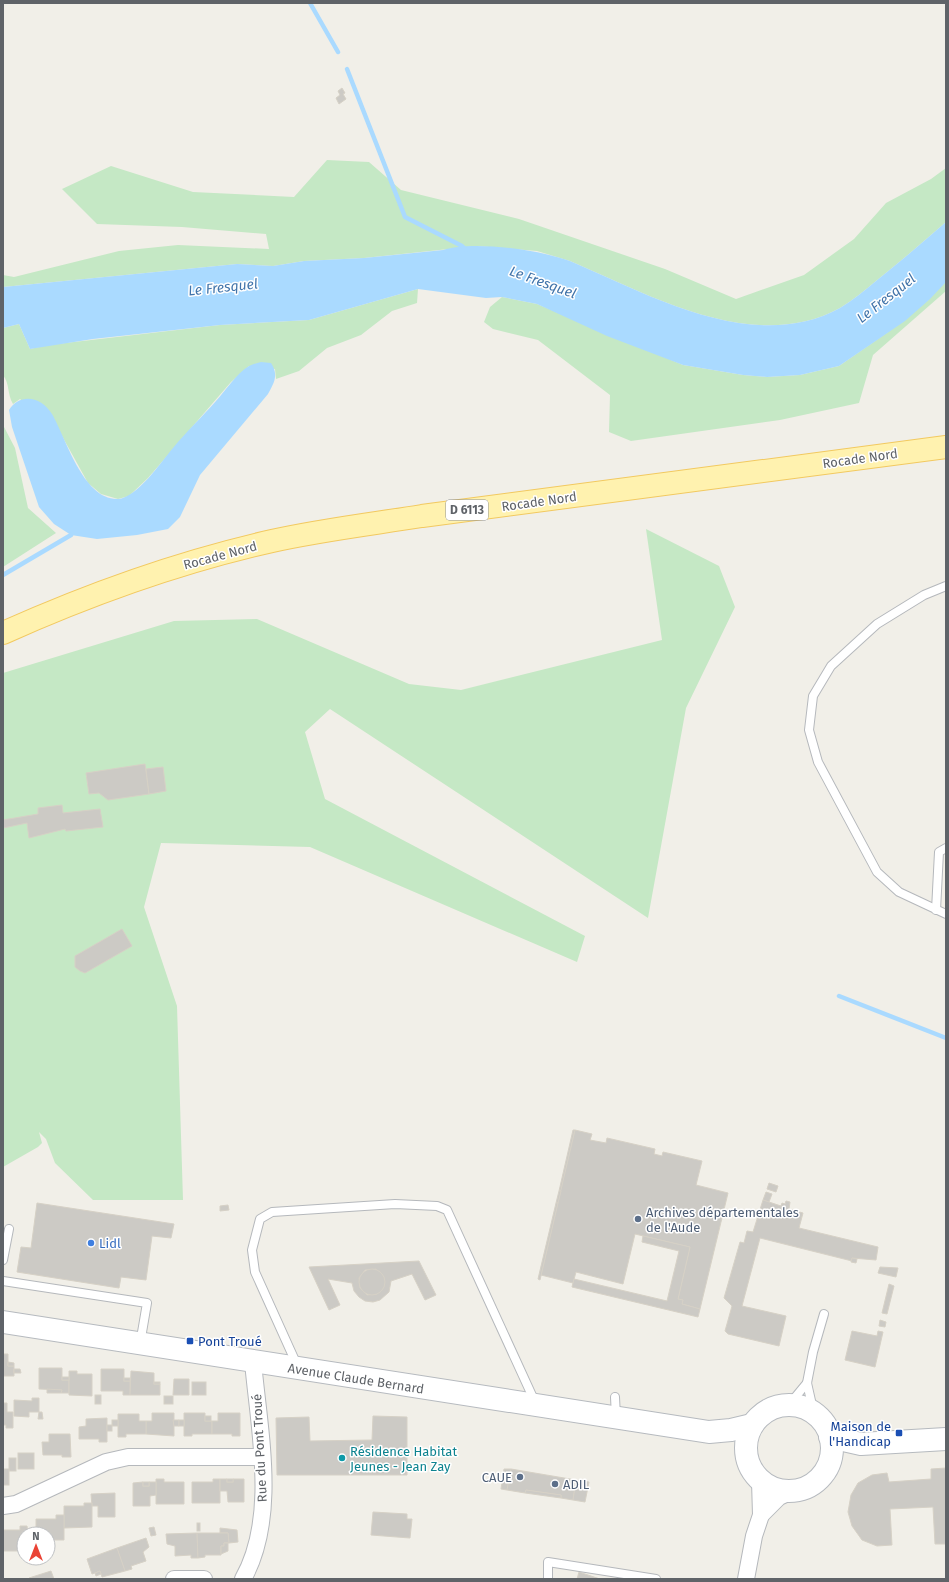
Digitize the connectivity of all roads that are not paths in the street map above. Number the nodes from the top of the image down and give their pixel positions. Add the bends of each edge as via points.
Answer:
1 (946, 447) edge
2 (946, 586) edge
3 (3, 633) edge
4 (946, 848) edge
5 (936, 910) junction
6 (946, 914) edge
7 (9, 1229) dead end
8 (3, 1260) edge
9 (3, 1282) edge
10 (824, 1314) dead end
11 (3, 1322) edge
12 (140, 1344) junction
13 (253, 1362) junction
14 (298, 1369) junction
15 (807, 1383) junction
16 (536, 1405) junction
17 (788, 1406) junction
18 (814, 1414) junction
19 (752, 1425) junction
20 (709, 1432) junction
21 (830, 1437) junction
22 (946, 1439) edge
23 (861, 1444) junction
24 (262, 1458) junction
25 (746, 1458) junction
26 (831, 1458) junction
27 (760, 1481) junction
28 (792, 1491) junction
29 (3, 1506) edge
30 (761, 1515) junction
31 (174, 1579) edge
32 (204, 1579) edge
33 (243, 1579) edge
34 (548, 1579) edge
35 (656, 1579) edge
36 (746, 1579) edge

1 - 3 main road, Rocade Nord / D 6113 via 340,528 272,542 154,573 64,606
2 - 5 lane via 924,595 877,624 831,666 813,696 809,730 818,762 876,872 899,892
4 - 5 lane via 939,852
5 - 6 lane
7 - 8 lane
9 - 12 lane via 147,1303
10 - 15 lane
11 - 12 street, Avenue Claude Bernard
12 - 13 street, Avenue Claude Bernard
13 - 14 street, Avenue Claude Bernard
13 - 24 street, Rue du Pont Troué
14 - 16 street, Avenue Claude Bernard
14 - 16 lane via 255,1272 252,1250 260,1219 272,1212 395,1204 437,1206 447,1210
15 - 17 lane
15 - 18 lane
16 - 20 street, Avenue Claude Bernard via 615,1407
17 - 18 street via 802,1408
17 - 19 street via 768,1411
18 - 21 street via 824,1424
19 - 20 street, Avenue Claude Bernard
19 - 25 street via 748,1435
20 - 25 street, Avenue Claude Bernard via 731,1445
21 - 23 street
21 - 26 street
22 - 23 street
23 - 26 street
24 - 29 street via 128,1457 106,1462 16,1504
24 - 33 street, Rue du Pont Troué via 263,1502 260,1535 251,1566
25 - 27 street
26 - 28 street via 826,1471 817,1481 805,1488
27 - 28 street via 775,1489
27 - 30 street
28 - 30 street via 779,1497
30 - 36 street via 754,1536
31 - 32 street
34 - 35 lane via 548,1562

